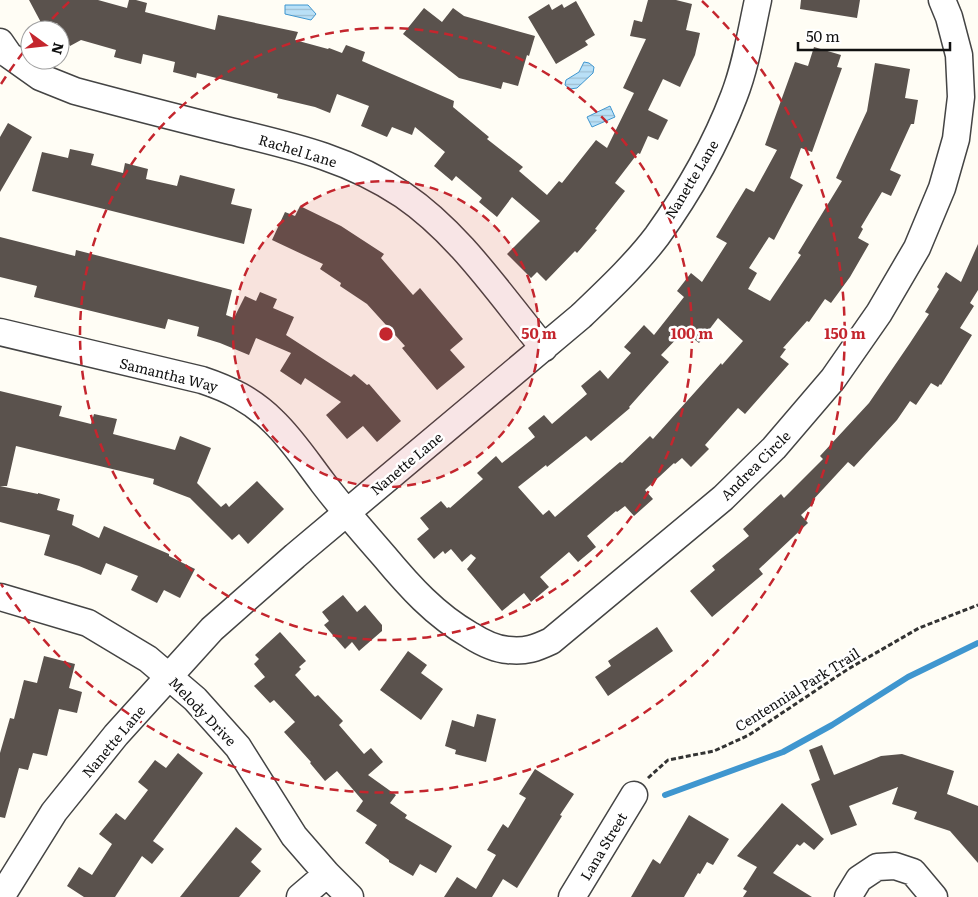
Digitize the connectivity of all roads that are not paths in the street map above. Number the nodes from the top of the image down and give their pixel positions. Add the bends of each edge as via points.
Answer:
1 (758, 0) edge
2 (942, 0) edge
3 (0, 42) edge
4 (0, 332) edge
5 (544, 348) junction
6 (346, 513) junction
7 (0, 597) edge
8 (168, 676) junction
9 (634, 795) road end
10 (327, 874) junction
11 (1, 897) edge
12 (300, 897) edge
13 (350, 897) edge
14 (572, 897) edge
15 (848, 897) edge
16 (934, 897) edge

1 - 5 street, Nanette Lane via 735,94 717,138 690,186 656,236 619,279
2 - 6 street, Andrea Circle via 959,55 961,97 956,139 942,188 917,248 879,313 833,379 774,448 723,498 551,641 530,650 506,650 486,644 436,612
3 - 5 street, Rachel Lane via 9,56 40,77 75,91 315,152 359,170 403,195 447,231
4 - 6 street, Samantha Way via 202,380 227,389 251,402 273,420
5 - 6 street, Nanette Lane
6 - 8 street, Nanette Lane via 212,629
7 - 8 street, Melody Drive via 88,623
8 - 10 street, Melody Drive via 238,747 294,836
8 - 11 street, Nanette Lane via 54,812
9 - 14 street, Lana Street
10 - 12 street
10 - 13 street, Melody Drive
15 - 16 street via 859,879 877,867 895,866 913,872

